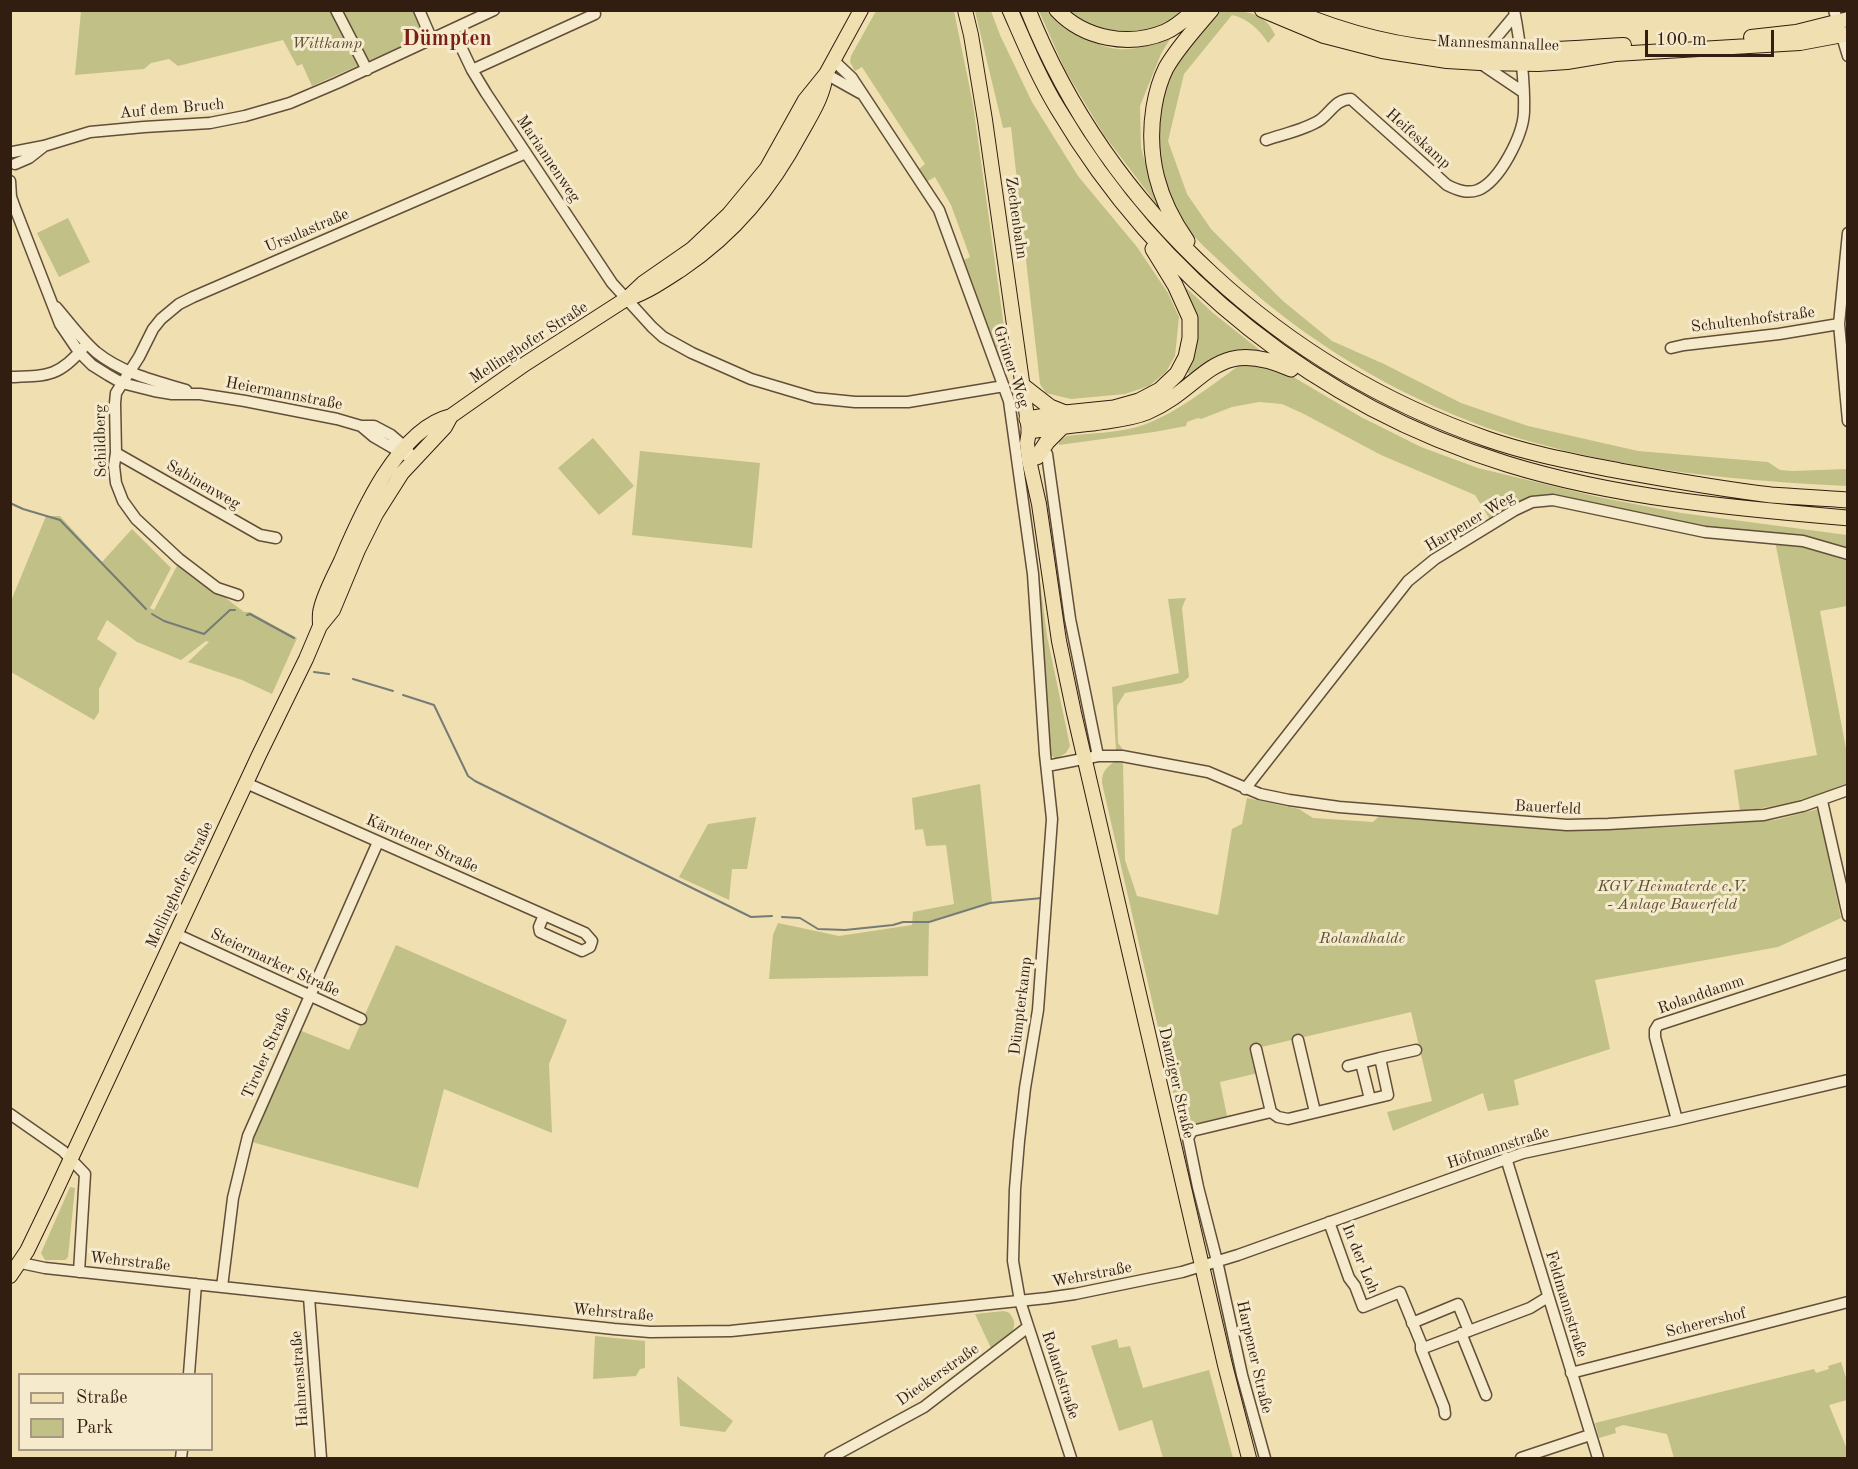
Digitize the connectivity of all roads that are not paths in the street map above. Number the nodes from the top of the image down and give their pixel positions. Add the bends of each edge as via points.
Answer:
1 (336, 10) edge
2 (419, 10) edge
3 (494, 10) edge
4 (861, 10) edge
5 (965, 10) edge
6 (1010, 10) edge
7 (1028, 10) edge
8 (1057, 10) edge
9 (1186, 10) edge
10 (1196, 10) edge
11 (1211, 10) edge
12 (1262, 10) edge
13 (1292, 10) edge
14 (1515, 13) edge
15 (595, 14) dead end
16 (1842, 24) edge
17 (1176, 26) junction
18 (453, 30) junction
19 (432, 40) junction
20 (1848, 56) edge
21 (1483, 57) junction
22 (1520, 57) junction
23 (833, 60) junction
24 (367, 70) junction
25 (472, 70) junction
26 (826, 74) junction
27 (1523, 92) junction
28 (863, 94) junction
29 (1266, 140) dead end
30 (44, 146) junction
31 (12, 151) edge
32 (526, 153) junction
33 (13, 168) edge
34 (10, 181) edge
35 (11, 196) edge
36 (1137, 221) junction
37 (1848, 233) edge
38 (1214, 278) junction
39 (626, 299) junction
40 (1839, 324) junction
41 (83, 348) junction
42 (1671, 348) dead end
43 (129, 372) junction
44 (10, 377) edge
45 (122, 383) junction
46 (1004, 386) junction
47 (1023, 386) junction
48 (1338, 390) junction
49 (200, 394) junction
50 (451, 416) junction
51 (1064, 420) junction
52 (1848, 421) edge
53 (1028, 425) junction
54 (403, 450) junction
55 (116, 453) junction
56 (1042, 455) junction
57 (414, 459) junction
58 (1848, 500) edge
59 (1039, 504) junction
60 (1848, 518) edge
61 (276, 538) dead end
62 (1848, 554) edge
63 (238, 595) dead end
64 (320, 626) junction
65 (1042, 713) joint
66 (1081, 713) junction
67 (1092, 758) junction
68 (1047, 766) junction
69 (246, 783) junction
70 (1245, 789) junction
71 (1848, 790) edge
72 (1822, 801) junction
73 (378, 842) junction
74 (544, 915) junction
75 (1848, 916) edge
76 (176, 934) junction
77 (1848, 963) edge
78 (309, 994) junction
79 (362, 1019) dead end
80 (1298, 1040) dead end
81 (1256, 1049) dead end
82 (1416, 1050) dead end
83 (1380, 1058) junction
84 (1361, 1063) junction
85 (1348, 1066) dead end
86 (1848, 1080) edge
87 (1370, 1099) junction
88 (1271, 1112) junction
89 (1316, 1112) junction
90 (10, 1114) edge
91 (1677, 1120) junction
92 (1506, 1158) junction
93 (71, 1159) junction
94 (1329, 1222) junction
95 (1217, 1261) junction
96 (21, 1263) junction
97 (1201, 1266) junction
98 (79, 1272) junction
99 (10, 1276) edge
100 (196, 1284) junction
101 (222, 1287) junction
102 (309, 1297) junction
103 (1548, 1297) junction
104 (1020, 1301) junction
105 (1848, 1302) edge
106 (1412, 1323) junction
107 (1028, 1327) junction
108 (1465, 1332) junction
109 (1421, 1349) junction
110 (1571, 1372) junction
111 (189, 1373) edge
112 (1231, 1392) junction
113 (1486, 1395) dead end
114 (1249, 1401) junction
115 (1445, 1414) dead end
116 (1590, 1435) junction
117 (321, 1458) edge
118 (830, 1458) edge
119 (1071, 1458) edge
120 (1249, 1458) edge
121 (1265, 1458) edge
122 (1521, 1458) edge
123 (1598, 1458) edge

1 - 24 street
2 - 19 street
3 - 18 street, Auf dem Bruch
4 - 23 main road, Mellinghofer Straße
5 - 47 main road, Zechenbahn
6 - 36 highway via 1057,108 1095,167
7 - 38 highway via 1068,93 1114,164 1163,225
8 - 17 highway via 1078,27 1100,36 1146,39
9 - 17 highway
10 - 17 highway
11 - 38 highway via 1165,70 1150,129 1156,180 1166,206
12 - 21 main road, Mannesmannallee via 1324,36 1382,51 1447,61
13 - 21 main road, Mannesmannallee via 1388,39
14 - 21 street
14 - 22 street, Heifeskamp
15 - 25 street
16 - 20 street
16 - 22 main road, Mannesmannallee via 1744,38 1603,46
18 - 19 street, Auf dem Bruch
18 - 25 street, Mariannenweg
19 - 24 street, Auf dem Bruch
21 - 22 main road, Mannesmannallee
21 - 27 street
22 - 27 street, Heifeskamp
23 - 26 main road, Mellinghofer Straße
23 - 28 street, Grüner Weg
24 - 30 street, Auf dem Bruch via 301,99 245,116 210,123 90,132
25 - 32 street, Mariannenweg
26 - 28 street, Grüner Weg
26 - 39 main road, Mellinghofer Straße via 822,95 790,154 753,206 714,246 649,291
27 - 29 street, Heifeskamp via 1524,114 1517,139 1488,184 1469,192 1447,185 1351,99 1340,101 1316,122
28 - 46 street, Grüner Weg via 939,210
30 - 31 street, Auf dem Bruch
30 - 33 street, Auf dem Bruch
31 - 33 street
32 - 39 street, Mariannenweg
32 - 43 street, Ursulastraße via 179,304 153,329
34 - 35 street
35 - 41 street via 60,324
36 - 48 highway via 1170,258 1232,315 1280,353
36 - 51 highway via 1190,318 1186,357 1177,374 1160,390 1139,401
37 - 40 street, Schultenhofstraße
38 - 58 highway via 1307,350 1360,382 1416,411 1487,439 1551,458 1651,476 1771,495
39 - 46 street, Mariannenweg via 663,337 692,353 751,379 815,398 908,402
39 - 50 main road, Mellinghofer Straße
40 - 42 street, Schultenhofstraße
40 - 52 street, Schultenhofstraße
41 - 43 street
41 - 44 street via 54,373
41 - 45 street, Heiermannstraße via 92,365
43 - 45 street, Schildberg
43 - 49 street, Heiermannstraße
45 - 49 street, Heiermannstraße via 172,394
45 - 55 street, Schildberg via 115,403
46 - 65 street, Grüner Weg via 1033,574
47 - 51 highway
47 - 53 main road, Zechenbahn
48 - 51 highway via 1274,361 1235,358 1219,363 1148,411 1130,417
48 - 60 highway via 1446,443 1568,480 1652,497
49 - 54 street, Heiermannstraße via 374,426 391,435
50 - 54 main road, Mellinghofer Straße via 423,429
50 - 57 main road, Mellinghofer Straße
51 - 53 highway
51 - 56 highway
53 - 56 main road, Zechenbahn
53 - 59 main road, Zechenbahn via 1029,460
54 - 57 street, Heiermannstraße
54 - 64 main road, Mellinghofer Straße via 376,489 348,546 320,609
55 - 61 street, Sabinenweg via 260,535
55 - 63 street, Schildberg via 116,483 136,519 217,588
56 - 59 main road, Zechenbahn
56 - 66 street, Zechenbahn via 1070,619
57 - 64 main road, Mellinghofer Straße via 376,514 333,610
59 - 66 main road, Zechenbahn via 1059,641
62 - 70 street, Harpener Weg via 1803,541 1705,532 1553,500 1532,502 1436,559 1408,581
64 - 69 main road, Mellinghofer Straße
65 - 68 street, Dümpterkamp
66 - 67 main road, Danziger Straße
67 - 68 street, Bauerfeld
67 - 70 street, Bauerfeld via 1122,756 1208,772
67 - 97 main road, Danziger Straße
68 - 104 street, Dümpterkamp via 1051,852 1038,1010 1014,1189 1013,1262
69 - 73 street, Kärntener Straße
69 - 76 main road, Mellinghofer Straße
70 - 72 street, Bauerfeld via 1313,804 1567,825 1764,815
71 - 72 street, Bauerfeld
72 - 75 street
73 - 74 street, Kärntener Straße
73 - 78 street, Tiroler Straße
74 - 74 street, Kärntener Straße via 585,933 592,943 588,949 582,951 540,932
76 - 78 street, Steiermarker Straße
76 - 93 main road, Mellinghofer Straße
77 - 91 street, Rolanddamm via 1658,1025 1656,1037
78 - 79 street, Steiermarker Straße
78 - 101 street, Tiroler Straße via 244,1146
80 - 89 street
81 - 88 street
82 - 83 street
83 - 84 street
83 - 87 street via 1388,1095
84 - 85 street
84 - 87 street
86 - 91 street, Höfmannstraße
87 - 89 street
88 - 89 street via 1282,1119
88 - 95 street, Danziger Straße via 1190,1134 1188,1142
90 - 93 street
91 - 92 street, Höfmannstraße
92 - 94 street, Höfmannstraße
92 - 103 street, Feldmannstraße
93 - 96 main road, Mellinghofer Straße
93 - 98 street via 85,1177
94 - 95 street, Höfmannstraße
94 - 106 street, In der Loh via 1363,1307 1400,1292
95 - 97 street, Höfmannstraße
95 - 114 street, Harpener Straße
96 - 98 street, Wehrstraße
96 - 99 main road, Mellinghofer Straße
97 - 104 street, Wehrstraße via 1075,1294
97 - 112 main road, Danziger Straße
98 - 100 street, Wehrstraße
100 - 101 street, Wehrstraße
100 - 111 street
101 - 102 street, Wehrstraße
102 - 104 street, Wehrstraße via 614,1329 689,1332 759,1329
102 - 117 street, Hahnenstraße
103 - 108 street via 1530,1308
103 - 110 street, Feldmannstraße
104 - 107 street, Rolandstraße
105 - 110 street, Scherershof
106 - 108 street via 1458,1304
106 - 109 street, In der Loh
107 - 118 street, Dieckerstraße via 924,1407
107 - 119 street, Rolandstraße
108 - 109 street
108 - 113 street
109 - 115 street, In der Loh
110 - 116 street, Feldmannstraße
112 - 114 street
112 - 120 main road, Danziger Straße
114 - 121 street, Harpener Straße
116 - 122 street
116 - 123 street, Feldmannstraße

